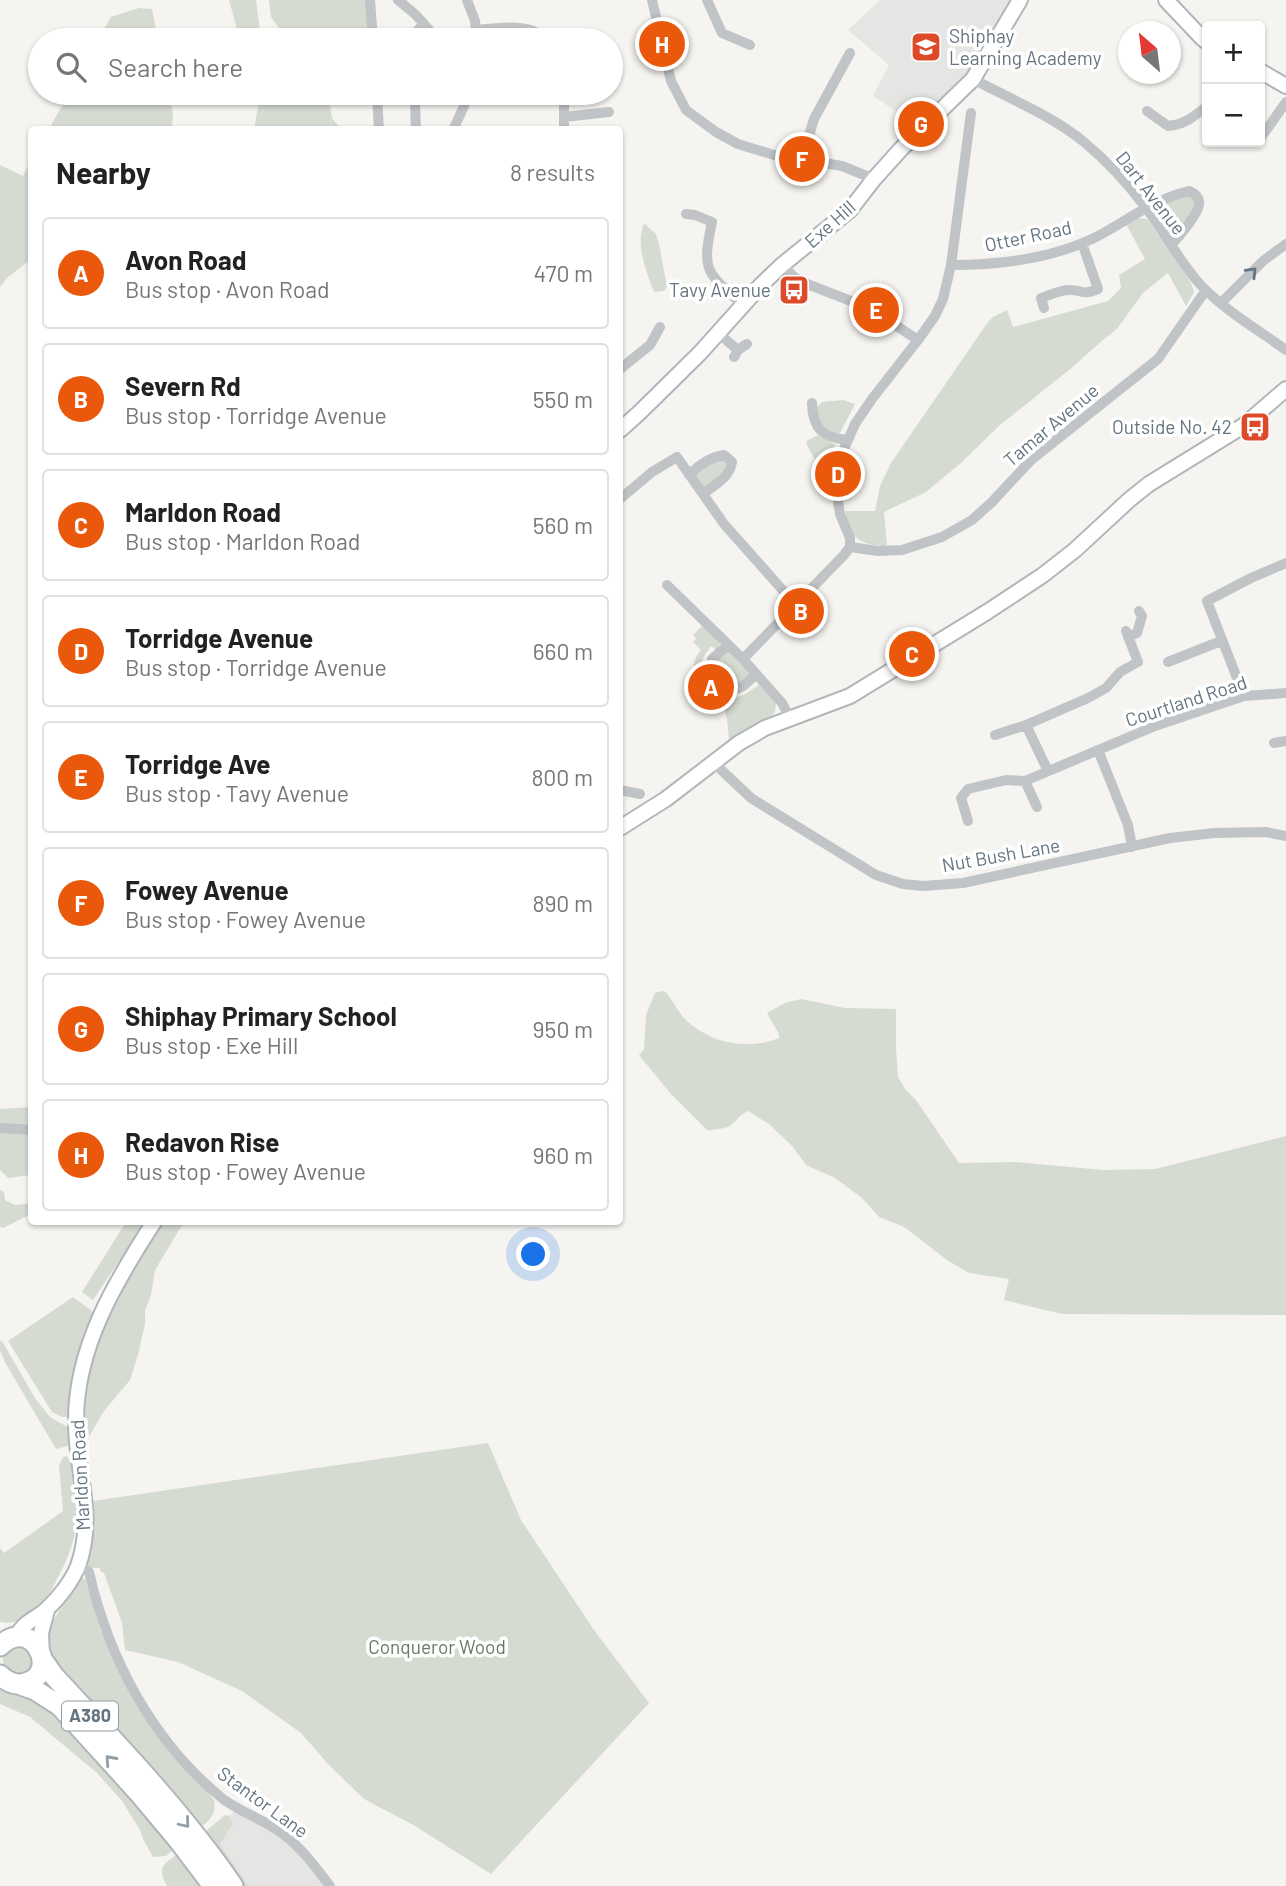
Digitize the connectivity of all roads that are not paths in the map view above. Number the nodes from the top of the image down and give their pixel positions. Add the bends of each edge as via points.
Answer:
1 (370, 0) edge
2 (398, 0) edge
3 (467, 0) edge
4 (652, 0) edge
5 (707, 0) edge
6 (1020, 0) edge
7 (1167, 0) edge
8 (424, 24) junction
9 (372, 28) edge
10 (420, 28) edge
11 (428, 28) edge
12 (476, 28) edge
13 (1202, 38) edge
14 (750, 45) dead end
15 (850, 53) dead end
16 (1265, 74) edge
17 (973, 79) junction
18 (1286, 86) edge
19 (1286, 102) edge
20 (378, 105) edge
21 (415, 105) edge
22 (464, 105) edge
23 (564, 105) edge
24 (1202, 110) edge
25 (1147, 111) dead end
26 (609, 112) dead end
27 (971, 113) dead end
28 (564, 117) junction
29 (379, 126) edge
30 (416, 126) edge
31 (455, 126) edge
32 (564, 126) edge
33 (1265, 132) edge
34 (802, 159) junction
35 (874, 178) junction
36 (1146, 208) junction
37 (686, 214) dead end
38 (1082, 243) junction
39 (1286, 244) edge
40 (1171, 245) junction
41 (782, 265) junction
42 (951, 265) junction
43 (1206, 290) junction
44 (1222, 303) junction
45 (744, 306) junction
46 (1044, 308) dead end
47 (660, 327) dead end
48 (719, 334) junction
49 (918, 340) junction
50 (740, 350) dead end
51 (1286, 350) edge
52 (623, 367) edge
53 (1286, 388) edge
54 (812, 404) dead end
55 (623, 427) edge
56 (847, 440) junction
57 (689, 475) junction
58 (703, 494) junction
59 (623, 496) edge
60 (850, 547) junction
61 (1286, 563) edge
62 (667, 585) dead end
63 (795, 604) junction
64 (1139, 611) dead end
65 (1221, 641) junction
66 (727, 646) junction
67 (743, 659) junction
68 (1168, 662) dead end
69 (756, 674) junction
70 (1286, 693) edge
71 (1244, 696) junction
72 (790, 718) junction
73 (1026, 725) junction
74 (995, 735) dead end
75 (1286, 741) edge
76 (1274, 743) dead end
77 (1098, 750) junction
78 (714, 763) junction
79 (1048, 771) junction
80 (1025, 781) junction
81 (623, 791) edge
82 (640, 794) dead end
83 (1037, 807) dead end
84 (968, 821) dead end
85 (623, 826) edge
86 (1286, 836) edge
87 (1132, 847) junction
88 (0, 1128) edge
89 (28, 1130) edge
90 (152, 1225) edge
91 (78, 1565) junction
92 (47, 1609) junction
93 (7, 1638) edge
94 (42, 1657) junction
95 (9, 1680) edge
96 (213, 1886) edge
97 (233, 1886) edge
98 (330, 1886) edge

1 - 9 street
2 - 8 street
3 - 12 street
4 - 34 street via 671,81 686,110 738,144
5 - 14 street via 722,33
6 - 17 street, Exe Hill
7 - 13 street
8 - 10 street
8 - 11 street
15 - 34 street via 814,119
16 - 18 street
17 - 35 street, Exe Hill
17 - 36 street, Dart Avenue via 1084,142
19 - 33 street
20 - 29 street
21 - 30 street
22 - 31 street
23 - 28 street
24 - 25 street via 1168,126
26 - 28 street
27 - 42 street
28 - 32 street
34 - 35 street
35 - 41 street, Exe Hill via 850,210
36 - 38 street, Otter Road
36 - 40 street, Dart Avenue
36 - 40 street, Otter Road via 1189,191 1195,193 1200,206
37 - 45 street via 712,222 706,256 709,270
38 - 42 street, Otter Road via 1003,262
38 - 46 street via 1098,289 1041,298
44 -> 39 street
40 - 43 street, Dart Avenue
41 - 45 street, Exe Hill
41 - 49 street via 802,282 869,308
42 - 49 street via 943,299
43 - 44 street, Dart Avenue
43 - 60 street, Tamar Avenue via 1158,359 1031,460 972,520 942,537 902,550
44 - 51 street, Dart Avenue
45 - 48 street, Exe Hill
47 - 52 street via 650,345
48 - 50 street
48 - 55 street, Exe Hill
49 - 56 street
53 - 72 street via 1243,426 1149,484 1075,550 1021,590 850,696
54 - 56 street via 823,433
56 - 60 street via 837,495
57 - 58 street
57 - 58 street via 716,456 724,455 732,462 727,476
57 - 59 street via 677,457
58 - 63 street
60 - 63 street
61 - 65 street via 1207,601
62 - 66 street
63 - 67 street
64 - 73 street via 1137,633 1127,634 1138,663 1088,698
65 - 68 street
65 - 71 street
66 - 67 street
66 - 69 street via 712,659 713,674 721,685 736,688
67 - 69 street
69 - 72 street
70 - 71 street, Courtland Road
71 - 77 street, Courtland Road
72 - 78 street via 739,743
73 - 74 street
73 - 79 street
75 - 76 street
77 - 79 street, Courtland Road
77 - 87 street via 1128,825
78 - 85 street
78 - 87 street, Nut Bush Lane via 751,798 876,875 903,884 963,883
79 - 80 street, Courtland Road
80 - 83 street
80 - 84 street, Courtland Road via 1006,780 960,790
81 - 82 street
86 - 87 street, Nut Bush Lane via 1214,833
88 - 89 street
90 - 91 street, Marldon Road via 102,1311 77,1396 77,1449 86,1516
91 - 92 street, Marldon Road
91 - 98 street, Stantor Lane via 89,1572 116,1656 157,1728 215,1792 282,1833
92 - 93 street, Marldon Road
92 - 94 street, Marldon Road
93 - 94 highway via 32,1641
94 - 95 highway via 36,1677
94 -> 97 highway, A380
96 -> 95 highway, A380 via 138,1792 60,1706

